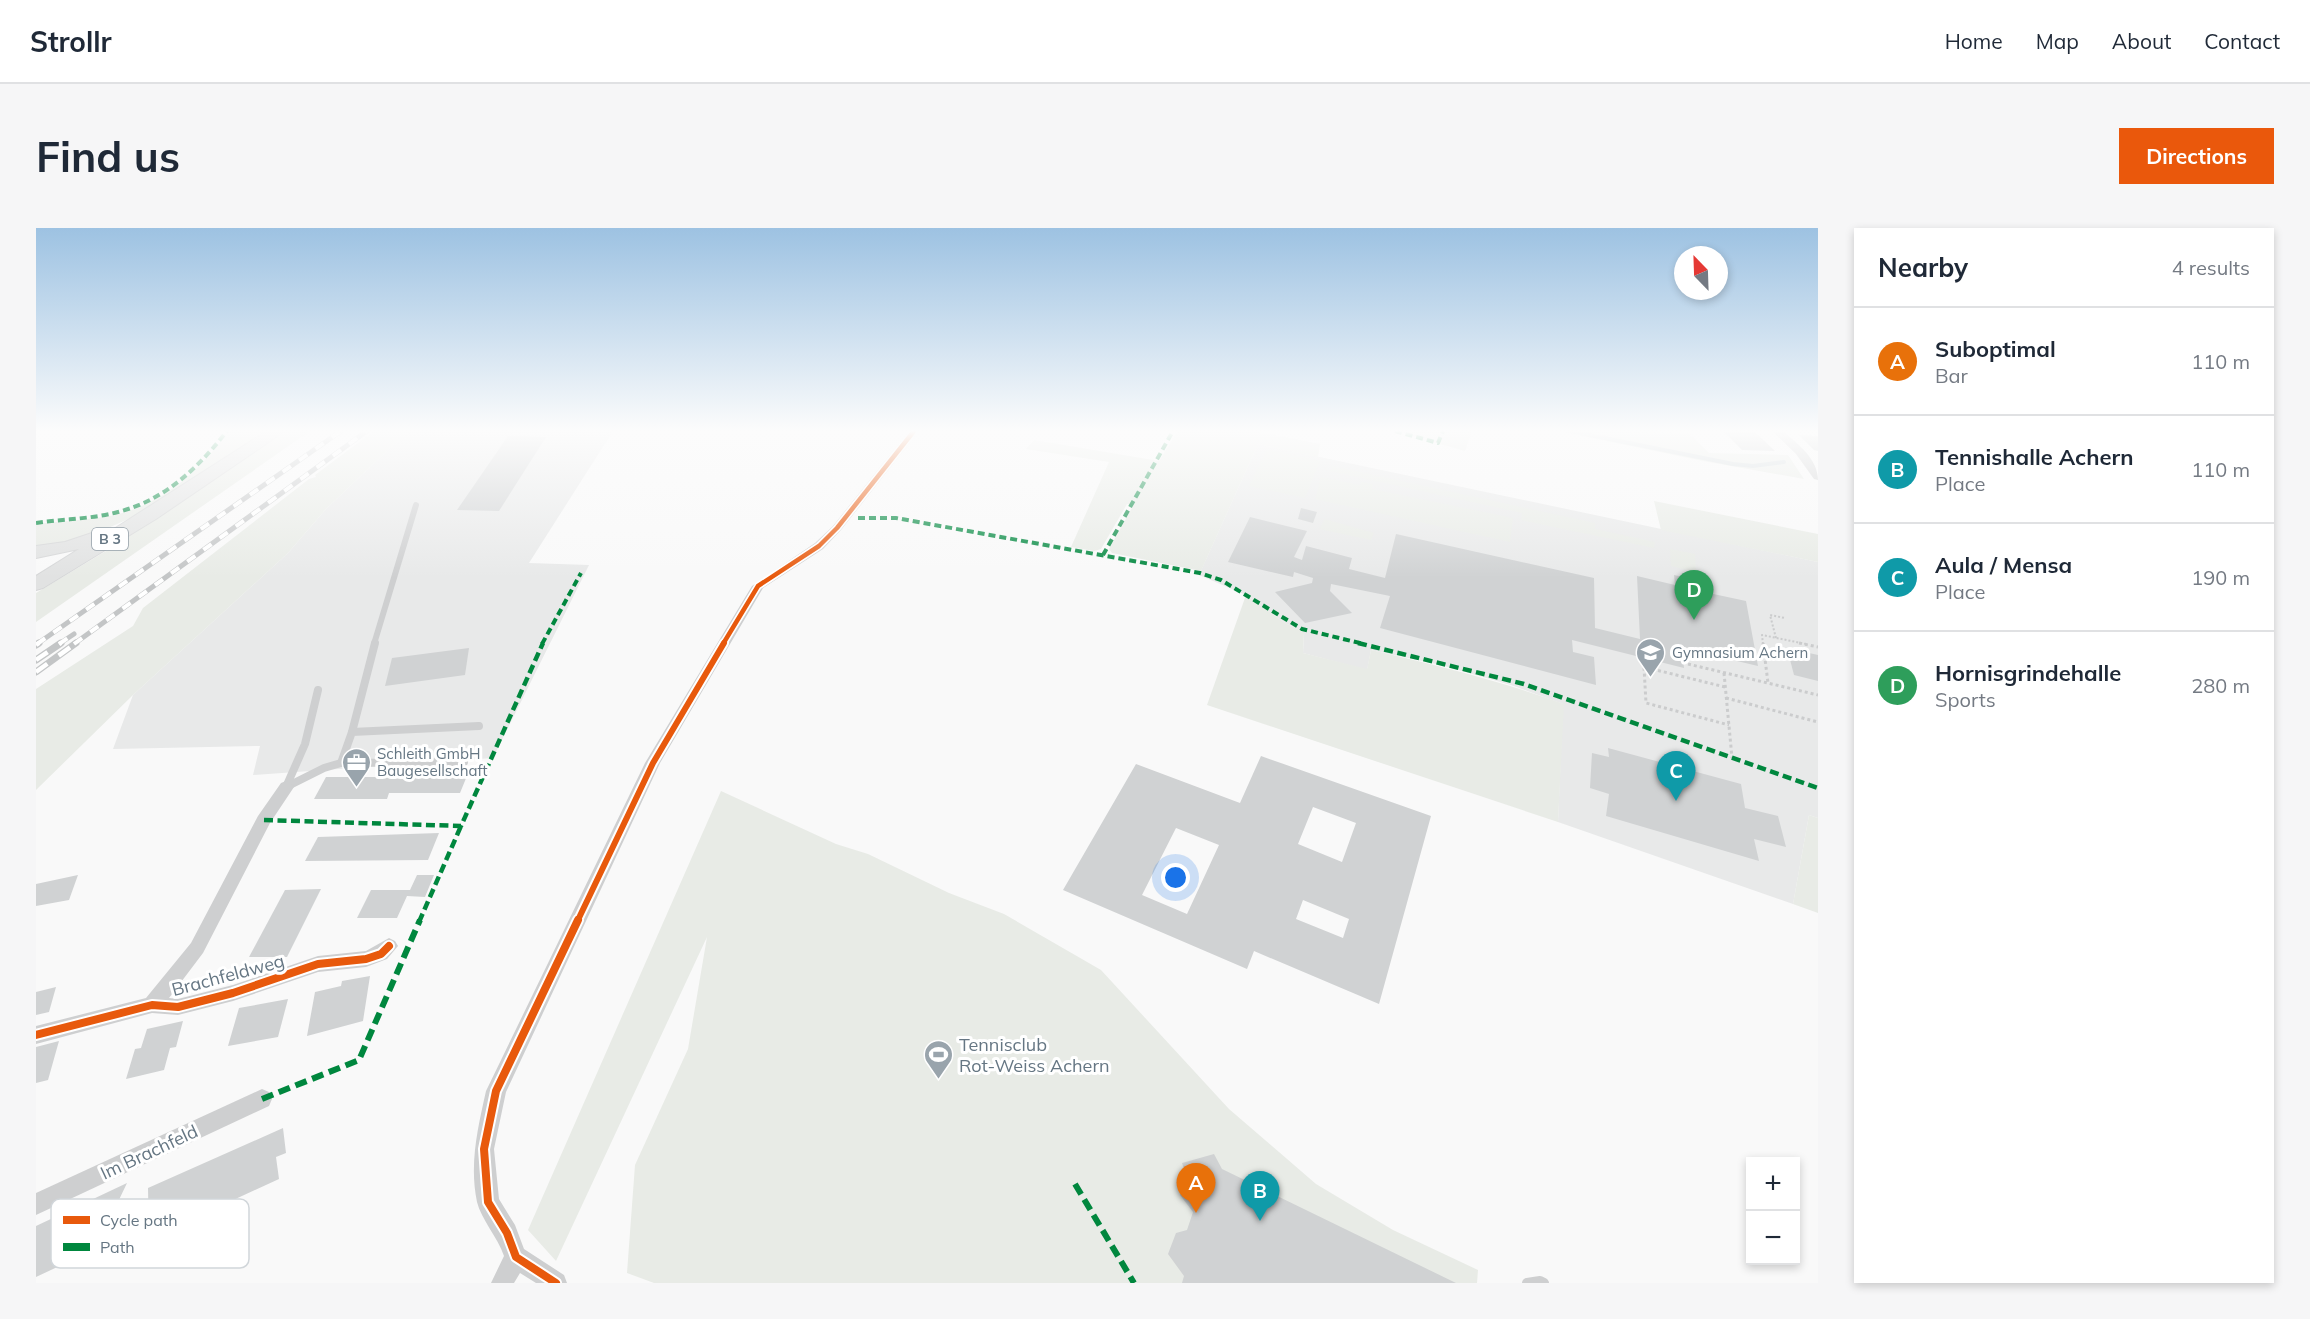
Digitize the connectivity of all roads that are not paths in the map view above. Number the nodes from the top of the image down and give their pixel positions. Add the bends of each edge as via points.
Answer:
1 (201, 480) edge
2 (875, 480) edge
3 (416, 504) dead end
4 (150, 514) junction
5 (38, 557) edge
6 (63, 568) junction
7 (36, 584) edge
8 (318, 690) dead end
9 (478, 726) dead end
10 (352, 732) junction
11 (465, 762) dead end
12 (341, 763) junction
13 (286, 788) junction
14 (389, 946) dead end
15 (152, 1005) junction
16 (36, 1035) edge
17 (262, 1099) dead end
18 (36, 1204) edge
19 (516, 1257) junction
20 (502, 1283) edge
21 (556, 1283) edge
22 (1527, 1283) edge
23 (1544, 1283) edge

1 - 4 main road, B 3
2 - 19 street via 819,546 758,586 648,773 496,1091 484,1149 488,1202
3 - 10 lane
4 - 5 main road
4 - 6 main road, B 3
5 - 6 main road
6 - 7 main road, B 3
8 - 13 lane via 304,744
9 - 10 lane
10 - 12 lane
11 - 12 lane
12 - 13 lane
13 - 15 street, Brachfeldweg via 264,820 197,948
14 - 15 street, Brachfeldweg via 381,954 366,959 318,964 178,1007
15 - 16 street, Brachfeldweg
17 - 18 street, Im Brachfeld
19 - 20 street
19 - 21 street
22 - 23 lane

